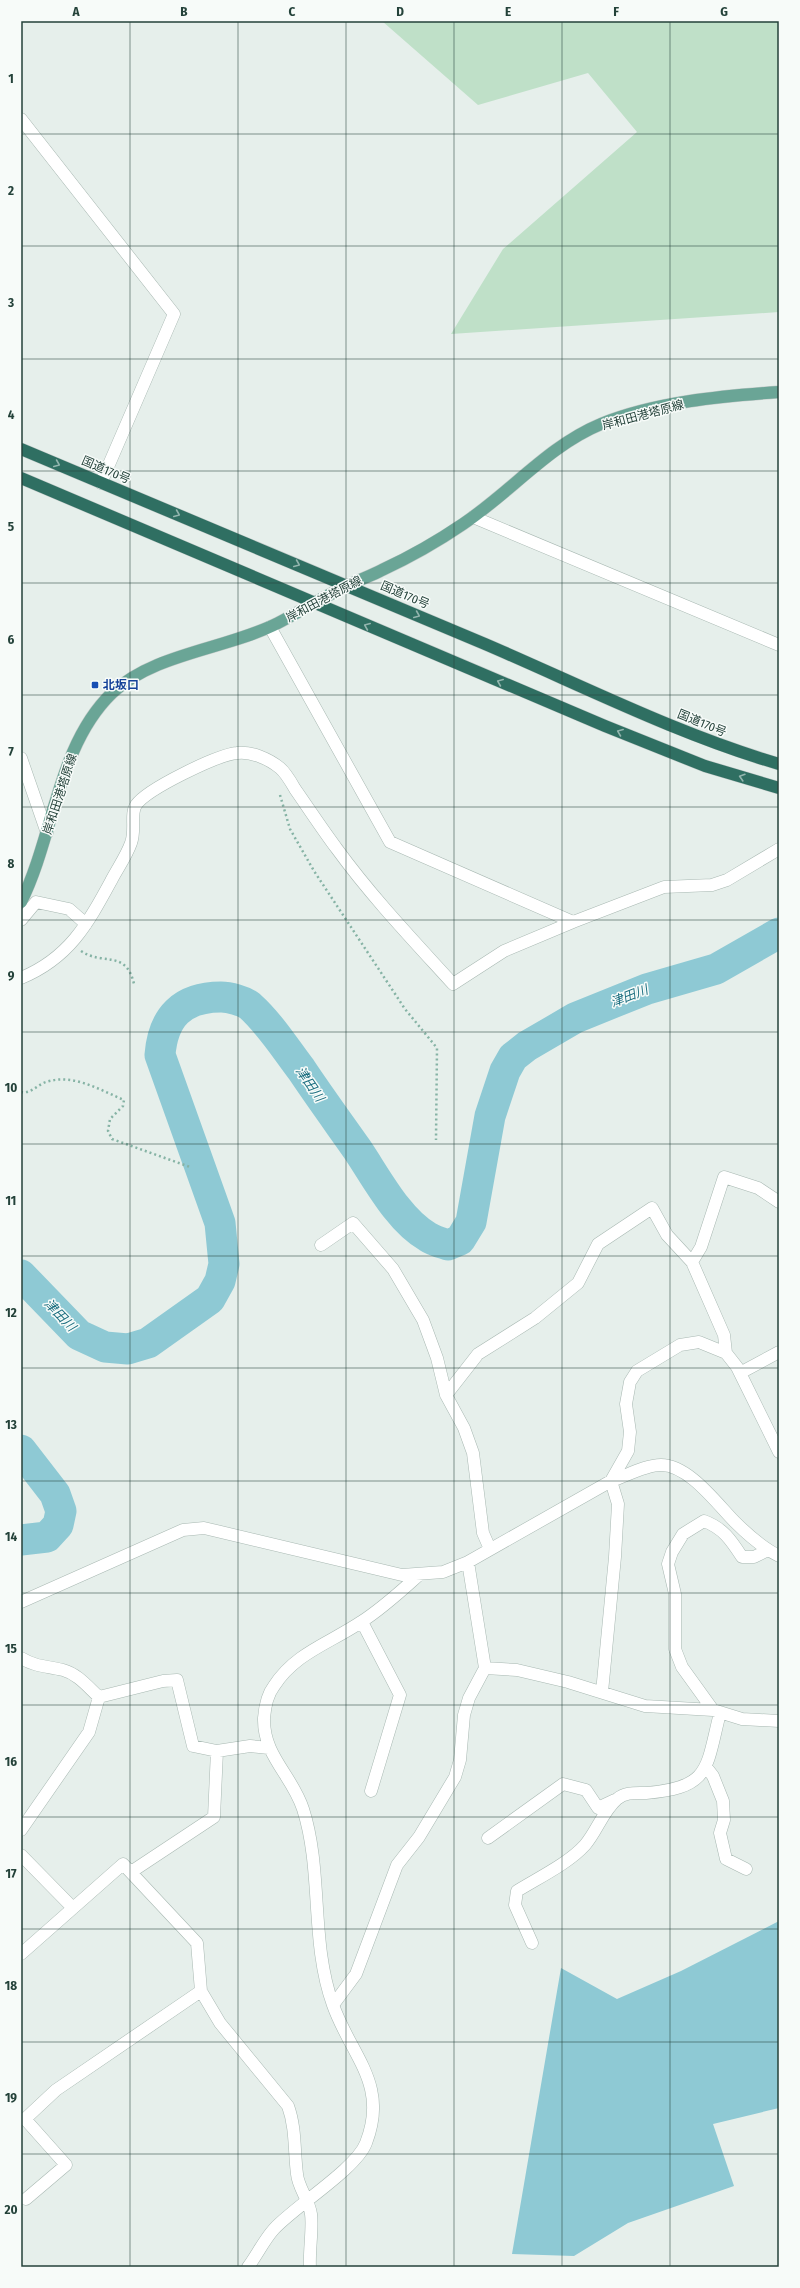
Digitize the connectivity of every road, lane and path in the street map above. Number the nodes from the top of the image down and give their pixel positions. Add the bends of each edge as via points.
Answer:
1 (23, 126) edge
2 (779, 392) edge
3 (21, 449) edge
4 (21, 478) edge
5 (101, 483) junction
6 (473, 517) junction
7 (347, 585) junction
8 (315, 604) junction
9 (270, 627) junction
10 (779, 645) edge
11 (21, 758) edge
12 (779, 764) edge
13 (779, 788) edge
14 (279, 791) dead end
15 (47, 833) junction
16 (779, 849) edge
17 (21, 902) edge
18 (21, 920) edge
19 (573, 922) junction
20 (86, 924) junction
21 (71, 944) junction
22 (21, 978) edge
23 (134, 984) dead end
24 (21, 1092) edge
25 (436, 1140) dead end
26 (190, 1167) dead end
27 (779, 1202) edge
28 (321, 1245) dead end
29 (692, 1262) junction
30 (779, 1352) edge
31 (726, 1353) junction
32 (740, 1373) junction
33 (446, 1395) junction
34 (779, 1452) edge
35 (611, 1481) junction
36 (490, 1549) junction
37 (768, 1550) junction
38 (779, 1556) edge
39 (468, 1562) junction
40 (420, 1574) junction
41 (21, 1602) edge
42 (362, 1622) junction
43 (21, 1658) edge
44 (485, 1668) junction
45 (602, 1692) junction
46 (99, 1697) junction
47 (716, 1712) junction
48 (779, 1721) edge
49 (269, 1748) junction
50 (218, 1751) junction
51 (706, 1767) junction
52 (371, 1792) dead end
53 (616, 1800) junction
54 (21, 1830) edge
55 (488, 1838) dead end
56 (21, 1855) edge
57 (746, 1869) dead end
58 (131, 1872) junction
59 (73, 1908) junction
60 (532, 1944) dead end
61 (21, 1954) edge
62 (201, 1991) junction
63 (333, 2006) junction
64 (26, 2199) dead end
65 (308, 2200) junction
66 (248, 2267) edge
67 (310, 2267) edge

1 - 5 street via 174,314
2 - 6 main road, 岸和田港塔原線 via 675,405 601,424 556,449
3 -> 5 highway, 国道170号
4 - 8 highway
5 -> 7 highway, 国道170号
6 - 7 main road, 岸和田港塔原線 via 425,548
6 - 10 street
7 - 8 main road, 岸和田港塔原線
7 -> 12 highway, 国道170号 via 649,717 727,749
8 - 9 main road, 岸和田港塔原線
13 -> 8 highway via 705,766
9 - 15 main road, 岸和田港塔原線 via 158,665 129,680 113,692 82,732
9 - 19 street via 390,842
11 - 15 street
14 - 25 path via 290,829 314,871 405,1009 437,1048
15 - 17 main road, 岸和田港塔原線 via 38,864
16 - 19 street via 712,885 664,887
18 - 20 street via 36,902 40,902 69,909
19 - 20 street via 504,951 453,984 374,898 281,768 260,756 239,752 226,754 188,771 136,805 132,814 135,832 130,845
20 - 21 street
21 - 22 street via 54,960
21 - 23 path via 94,958 120,961 131,971
24 - 26 path via 27,1093 47,1082 76,1080 124,1100 123,1106 110,1119 108,1131 112,1139
27 - 29 street via 758,1188 724,1177 701,1247
28 - 33 street via 353,1223 393,1269 423,1320 437,1358
29 - 31 street via 724,1335
29 - 33 street via 667,1235 652,1208 598,1244 578,1283 535,1318 478,1354
30 - 32 street
31 - 32 street
31 - 35 street via 699,1342 680,1345 637,1371 630,1382 626,1404 630,1432 628,1451
32 - 34 street
33 - 36 street via 464,1428 473,1453 483,1533
35 - 36 street
35 - 37 street via 662,1465 679,1471 698,1483 736,1523
35 - 45 street via 618,1504
36 - 39 street
37 - 38 street
37 - 47 street via 754,1557 742,1557 718,1526 704,1521 684,1534 672,1552 668,1564 675,1594 675,1649 682,1668
39 - 40 street via 444,1572
39 - 44 street
40 - 41 street via 402,1575 204,1528 183,1530
40 - 42 street
42 - 49 street via 308,1651 288,1666 272,1687 265,1706 264,1729
42 - 52 street via 400,1695
43 - 46 street via 34,1665 65,1671 80,1679
44 - 45 street via 517,1670
44 - 63 street via 468,1698 460,1760 455,1777 419,1837 397,1865 356,1974
45 - 47 street via 645,1706
46 - 50 street via 176,1680 193,1746
46 - 54 street via 89,1732
47 - 48 street via 742,1719
47 - 51 street
49 - 50 street via 250,1746
49 - 63 street via 303,1808 310,1843 320,1942
50 - 58 street via 214,1817
51 - 53 street via 700,1776 678,1789 625,1794
51 - 57 street via 713,1776 723,1801 724,1820 720,1833 726,1859
53 - 55 street via 598,1808 586,1790 563,1784
53 - 60 street via 585,1845 517,1891 515,1905
56 - 59 street
58 - 59 street via 123,1864
58 - 62 street via 197,1943
59 - 61 street
62 - 64 street via 56,2090 25,2120 66,2165
62 - 65 street via 220,2023 288,2106 293,2121 297,2176
63 - 65 street via 370,2080 374,2102 372,2125 366,2145 355,2160
65 - 66 street via 273,2229
65 - 67 street via 312,2216

